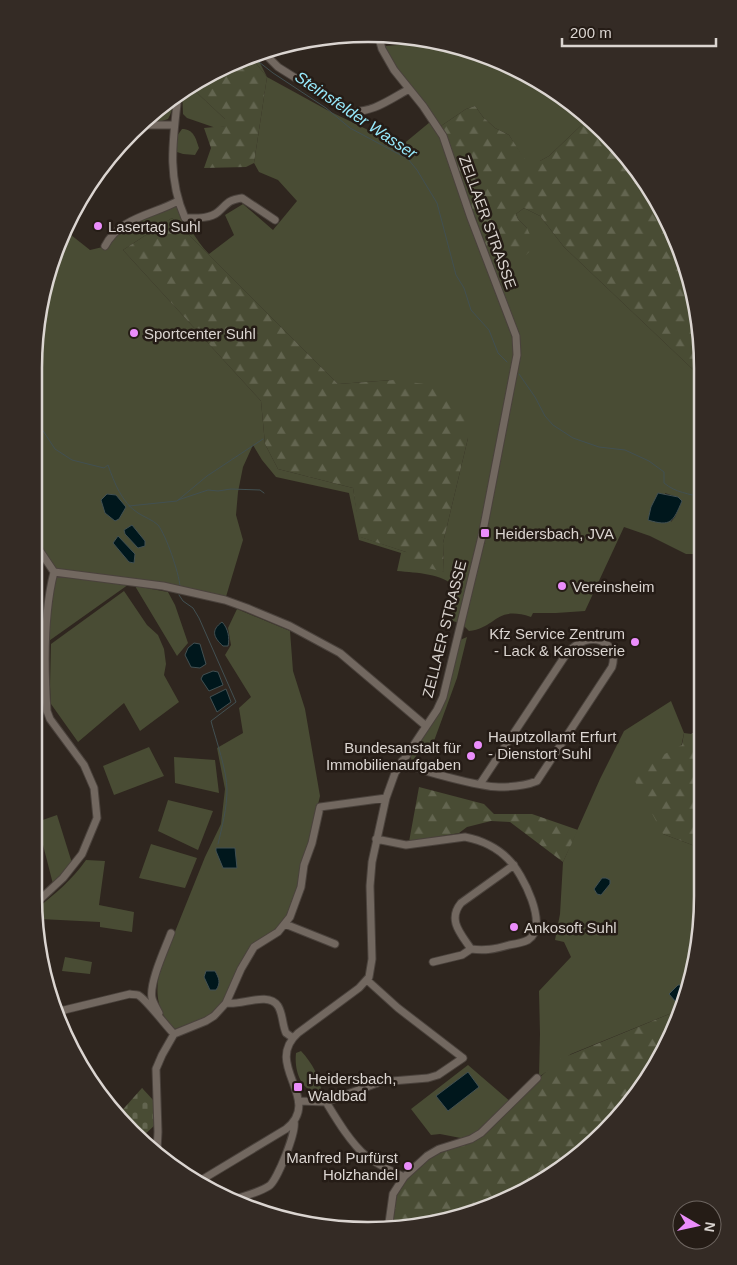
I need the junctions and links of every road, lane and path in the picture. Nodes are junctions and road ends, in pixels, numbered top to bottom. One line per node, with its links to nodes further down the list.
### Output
1 (380, 43): 3 (street, ZELLAER STRASSE)
2 (269, 58): 3 (street)
3 (409, 89): 12 (street, ZELLAER STRASSE)
4 (177, 105): 6 (street)
5 (152, 125): 6 (street)
6 (174, 125): 7 (street)
7 (178, 201): 8 (street); 9 (street)
8 (275, 220)
9 (105, 246)
10 (42, 554): 11 (street)
11 (54, 572): 12 (street); 18 (street)
12 (426, 726): 13 (street, ZELLAER STRASSE)
13 (402, 761): 14 (street); 15 (street, ZELLAER STRASSE)
14 (480, 784): 14 (street)
15 (386, 798): 16 (street, ZELLAER STRASSE); 19 (street)
16 (376, 839): 17 (street); 24 (street, ZELLAER STRASSE)
17 (514, 866): 22 (street); 22 (street)
18 (42, 897)
19 (285, 924): 21 (street); 25 (street)
20 (171, 933): 27 (street)
21 (335, 944)
22 (471, 949): 23 (street)
23 (433, 962)
24 (367, 980): 29 (street); 32 (street)
25 (226, 1003): 28 (street); 29 (street)
26 (63, 1010): 27 (street)
27 (164, 1024): 28 (street)
28 (174, 1034): 34 (street)
29 (293, 1038): 31 (street)
30 (537, 1078): 35 (street)
31 (299, 1101): 32 (street); 33 (street)
32 (326, 1102): 35 (street)
33 (294, 1122): 36 (street); 37 (street)
34 (157, 1145)
35 (404, 1177): 38 (street)
36 (204, 1178)
37 (242, 1197)
38 (389, 1222)

